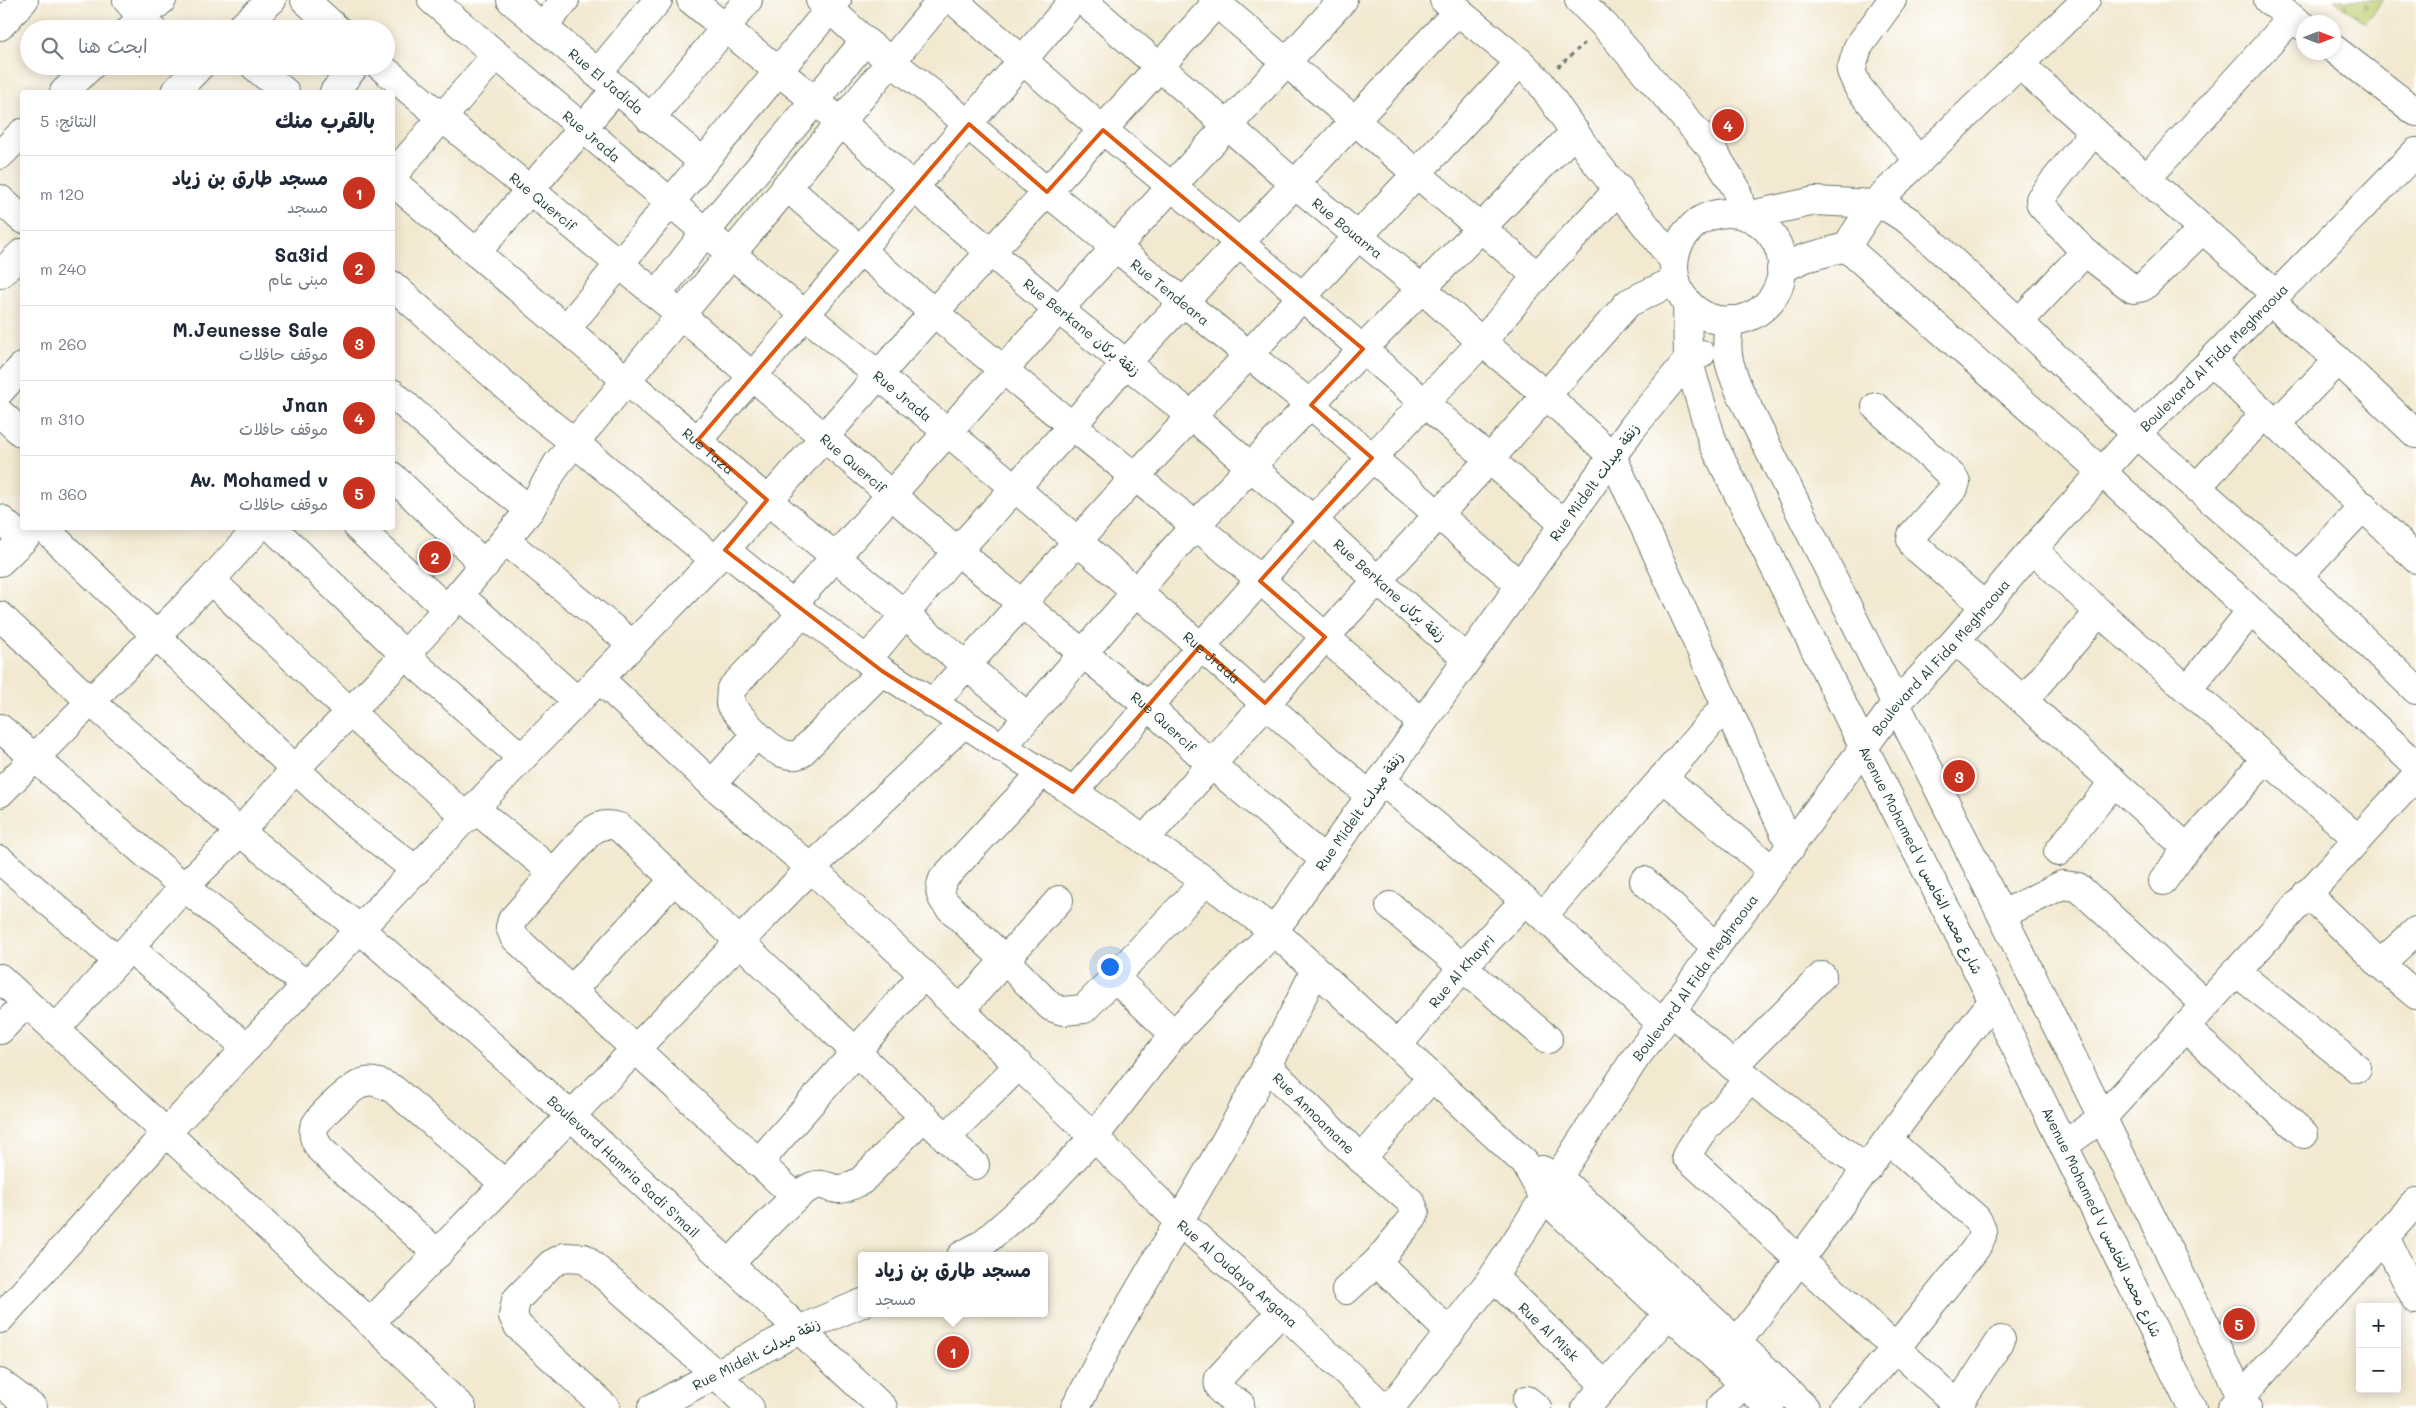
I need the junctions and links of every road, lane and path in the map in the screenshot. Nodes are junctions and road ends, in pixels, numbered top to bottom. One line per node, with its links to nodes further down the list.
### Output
1 (24, 0): 28 (street)
2 (162, 0): 23 (street)
3 (272, 0): 24 (street)
4 (305, 0): 25 (street)
5 (432, 0): 34 (street, Rue Jrada)
6 (511, 0): 30 (street, Rue El Jadida)
7 (565, 0): 30 (street)
8 (658, 0): 46 (street)
9 (692, 0): 31 (street, Rue Berkane زنقة بركان)
10 (748, 0): 31 (street)
11 (942, 0): 36 (street)
12 (953, 0): 35 (street)
13 (1074, 0): 35 (street)
14 (1082, 0): 40 (street, Rue Bouarra)
15 (1343, 0): 37 (street)
16 (1579, 0): 29 (street)
17 (1892, 0): 66 (street)
18 (2086, 0): 39 (street)
19 (2268, 0): 26 (street)
20 (1216, 1): 37 (street); 40 (street)
21 (829, 3): 32 (street, Rue Tendeara); 41 (street)
22 (1451, 5): 38 (street); 55 (street)
23 (138, 19)
24 (249, 20)
25 (327, 20)
26 (2296, 21)
27 (2296, 24): 70 (street)
28 (0, 26)
29 (1605, 26): 47 (path); 82 (street)
30 (543, 27): 46 (street, Rue El Jadida)
31 (725, 28): 41 (street, Rue Berkane زنقة بركان); 54 (street)
32 (865, 41): 36 (street, Rue Tendeara); 51 (street)
33 (2341, 54): 52 (street)
34 (496, 55): 53 (street); 59 (street, Rue Jrada)
35 (1023, 60): 57 (street); 60 (street)
36 (893, 62): 56 (street); 57 (street, Rue Tendeara)
37 (1286, 62): 55 (street); 58 (street)
38 (1520, 62): 47 (street); 69 (street)
39 (2019, 64): 61 (street); 66 (street)
40 (1160, 68): 58 (street, Rue Bouarra); 60 (street)
41 (779, 71): 51 (street, Rue Berkane زنقة بركان); 67 (street)
42 (82, 75): 48 (street)
43 (265, 75): 49 (street)
44 (348, 75): 50 (street)
45 (391, 75): 53 (street, Rue Quercif)
46 (606, 82): 54 (street, Rue El Jadida); 59 (street)
47 (1540, 82): 62 (street)
48 (66, 90)
49 (283, 90)
50 (336, 90)
51 (815, 100): 56 (street, Rue Berkane زنقة بركان); 86 (street)
52 (2416, 112)
53 (442, 118): 68 (street); 77 (street, Rue Quercif)
54 (650, 119): 67 (street, Rue El Jadida)
55 (1354, 120): 69 (street); 72 (street)
56 (841, 122): 74 (street); 75 (street, Rue Berkane زنقة بركان)
57 (969, 124): 75 (street); 78 (street, Rue Tendeara)
58 (1228, 125): 72 (street, Rue Bouarra); 73 (street)
59 (583, 128): 77 (street); 80 (street, Rue Jrada)
60 (1103, 130): 73 (street); 78 (street)
61 (2094, 131): 70 (street); 93 (street)
62 (1575, 132): 76 (street); 84 (street)
63 (20, 135): 65 (street)
64 (2416, 152): 106 (street, Boulevard Al Fida Meghraoua)
65 (0, 155)
66 (1919, 161): 81 (street)
67 (702, 162): 80 (street)
68 (395, 173)
69 (1416, 174): 84 (street); 87 (street)
70 (2148, 178): 85 (street)
71 (395, 184): 94 (street, Rue Taza)
72 (1295, 184): 87 (street, Rue Bouarra); 88 (street)
73 (1172, 185): 88 (street); 89 (street)
74 (786, 186): 92 (street); 95 (street)
75 (914, 188): 91 (street, Rue Berkane زنقة بركان); 92 (street)
76 (1618, 189): 100 (street); 101 (street)
77 (531, 191): 94 (street); 97 (street, Rue Quercif)
78 (1047, 192): 89 (street, Rue Tendeara); 91 (street)
79 (0, 199): 83 (street)
80 (671, 202): 86 (street, Rue Jrada); 97 (street)
81 (1874, 204): 82 (street); 90 (street); 112 (street)
82 (1744, 216): 98 (street); 101 (street)
83 (20, 217)
84 (1480, 229): 100 (street); 103 (street)
85 (2203, 229): 93 (street); 106 (street)
86 (706, 232): 95 (street, Rue Jrada); 104 (street)
87 (1357, 236): 103 (street, Rue Bouarra); 105 (street)
88 (1240, 242): 105 (street); 107 (street)
89 (1116, 246): 107 (street, Rue Tendeara); 108 (street)
90 (1846, 247): 98 (street); 148 (street)
91 (990, 251): 108 (street, Rue Berkane زنقة بركان); 109 (street)
92 (860, 252): 109 (street); 111 (street)
93 (2085, 252): 112 (street)
94 (476, 253): 113 (street, Rue Taza)
95 (730, 253): 110 (street); 111 (street, Rue Jrada)
96 (20, 255): 99 (street)
97 (619, 264): 104 (street, Rue Quercif); 113 (street)
98 (1781, 269): 114 (street)
99 (0, 274)
100 (1536, 276): 115 (street)
101 (1679, 281): 114 (street); 118 (street, Avenue Mohamed V شارع محمد الخامس); 128 (street)
102 (395, 288): 143 (street)
103 (1422, 289): 115 (street, Rue Bouarra); 116 (street)
104 (657, 295): 110 (street, Rue Quercif)
105 (1302, 296): 116 (street); 117 (street)
106 (2273, 298): 119 (street); 120 (street, Boulevard Al Fida Meghraoua)
107 (1184, 303): 117 (street, Rue Tendeara); 121 (street)
108 (1058, 309): 121 (street, Rue Berkane زنقة بركان); 123 (street)
109 (934, 312): 123 (street); 124 (street)
110 (681, 315): 125 (street, Rue Quercif); 126 (street)
111 (806, 315): 124 (street, Rue Jrada); 125 (street)
112 (2019, 322): 139 (street)
113 (566, 329): 126 (street, Rue Taza)
114 (1728, 332): 118 (street, Rue Midelt زنقة ميدلت); 208 (street)
115 (1482, 342): 128 (street, Rue Bouarra); 130 (street)
116 (1363, 349): 130 (street); 131 (street)
117 (1248, 353): 131 (street, Rue Tendeara); 134 (street)
118 (1688, 360): 144 (street, Rue Midelt زنقة ميدلت); 217 (street, Avenue Mohamed V شارع محمد الخامس)
119 (2338, 360): 135 (street); 140 (street)
120 (2211, 362): 135 (street); 139 (street, Boulevard Al Fida Meghraoua)
121 (1126, 363): 134 (street, Rue Berkane زنقة بركان); 136 (street)
122 (20, 369): 127 (street)
123 (1004, 369): 136 (street); 138 (street)
124 (878, 376): 138 (street, Rue Jrada); 141 (street)
125 (753, 377): 141 (street, Rue Quercif); 142 (street)
126 (627, 380): 142 (street, Rue Taza); 143 (street)
127 (0, 391)
128 (1546, 395): 144 (street, Rue Bouarra); 146 (street)
129 (395, 396): 156 (street)
130 (1425, 402): 145 (street); 146 (street)
131 (1311, 405): 145 (street, Rue Tendeara); 147 (street)
132 (1876, 407): 184 (street)
133 (0, 413): 137 (street)
134 (1193, 416): 147 (street, Rue Berkane زنقة بركان); 149 (street)
135 (2270, 420): 152 (street); 155 (street)
136 (1073, 425): 149 (street); 151 (street)
137 (20, 431)
138 (946, 432): 151 (street, Rue Jrada); 153 (street)
139 (2136, 434): 148 (street, Boulevard Al Fida Meghraoua); 152 (street)
140 (2416, 434)
141 (823, 437): 153 (street, Rue Quercif); 154 (street)
142 (698, 440): 154 (street, Rue Taza)
143 (575, 443): 156 (street); 171 (street)
144 (1612, 456): 160 (street, Rue Midelt زنقة ميدلت); 209 (street)
145 (1372, 458): 157 (street, Rue Tendeara); 159 (street)
146 (1488, 460): 157 (street); 160 (street)
147 (1250, 468): 159 (street, Rue Berkane زنقة بركان); 162 (street)
148 (2101, 471): 169 (street, Boulevard Al Fida Meghraoua); 186 (street)
149 (1134, 478): 162 (street); 168 (street)
150 (395, 479): 175 (street)
151 (1014, 487): 168 (street, Rue Jrada); 170 (street)
152 (2196, 488): 176 (street)
153 (890, 495): 170 (street, Rue Quercif); 172 (street)
154 (767, 500): 171 (street); 172 (street, Rue Taza)
155 (2364, 506): 173 (street); 176 (street)
156 (530, 510): 167 (street)
157 (1438, 515): 179 (street); 180 (street, Rue Tendeara)
158 (0, 519): 161 (street)
159 (1314, 520): 178 (street); 179 (street, Rue Berkane زنقة بركان)
160 (1564, 524): 180 (street, Rue Midelt زنقة ميدلت)
161 (20, 526)
162 (1196, 526): 178 (street); 181 (street)
163 (256, 530): 177 (street)
164 (275, 530): 196 (street)
165 (361, 530): 182 (street)
166 (34, 531): 174 (street); 190 (street)
167 (506, 541): 175 (street); 193 (street)
168 (1076, 542): 181 (street, Rue Jrada); 183 (street)
169 (2033, 549): 184 (street, Boulevard Al Fida Meghraoua); 187 (street)
170 (957, 551): 183 (street, Rue Quercif); 188 (street)
171 (720, 555): 185 (street); 193 (street)
172 (837, 557): 185 (street); 188 (street, Rue Taza)
173 (2416, 558)
174 (0, 562)
175 (485, 565): 182 (street)
176 (2298, 576): 202 (street)
177 (210, 580): 190 (street); 211 (street)
178 (1260, 581): 191 (street); 194 (street)
179 (1378, 581): 191 (street); 197 (street, Rue Berkane زنقة بركان)
180 (1520, 585): 197 (street, Rue Midelt زنقة ميدلت)
181 (1136, 593): 194 (street, Rue Jrada); 195 (street)
182 (453, 602): 196 (street); 204 (street)
183 (1021, 603): 195 (street, Rue Quercif); 198 (street)
184 (1985, 606): 192 (street, Boulevard Al Fida Meghraoua)
185 (798, 609): 199 (street); 216 (street)
186 (2251, 611): 201 (street); 223 (street)
187 (2100, 612): 201 (street); 205 (street)
188 (904, 614): 198 (street, Rue Taza); 199 (street)
189 (0, 616): 203 (street, Boulevard Hamria Sadi S'mail)
190 (156, 634): 203 (street); 224 (street)
191 (1324, 637): 206 (street); 213 (street)
192 (1956, 640): 205 (street); 208 (street, Boulevard Al Fida Meghraoua)
193 (632, 644): 200 (street)
194 (1200, 646): 206 (street, Rue Jrada); 210 (street)
195 (1082, 652): 210 (street, Rue Quercif); 212 (street)
196 (405, 655): 211 (street); 220 (street)
197 (1468, 659): 213 (street, Rue Midelt زنقة ميدلت)
198 (966, 665): 207 (street); 212 (street, Rue Taza)
199 (874, 666): 207 (street); 216 (street)
200 (600, 679): 204 (street); 229 (street, Rue Al Oudaya Argana)
201 (2188, 689): 221 (street)
202 (2416, 690)
203 (90, 700): 219 (street); 234 (street, Boulevard Hamria Sadi S'mail)
204 (577, 700): 220 (street)
205 (2024, 700): 228 (street)
206 (1265, 703): 222 (street); 230 (street, Rue Jrada)
207 (932, 704): 214 (street)
208 (1895, 704): 217 (street, Boulevard Al Fida Meghraoua); 255 (street)
209 (1726, 705): 227 (street, Rue Al Khayri); 237 (street)
210 (1148, 706): 222 (street, Rue Quercif); 231 (street)
211 (350, 712): 224 (street); 233 (street)
212 (1028, 717): 218 (street)
213 (1422, 723): 230 (street, Rue Midelt زنقة ميدلت)
214 (963, 724): 218 (street); 242 (street)
215 (0, 728): 219 (street)
216 (756, 735): 229 (street)
217 (1863, 746): 237 (street, Boulevard Al Fida Meghraoua); 274 (street, Avenue Mohamed V شارع محمد الخامس)
218 (1001, 748): 225 (street)
219 (33, 758): 232 (street); 250 (street)
220 (522, 758): 233 (street)
221 (2267, 758): 235 (street); 238 (street)
222 (1212, 765): 236 (street); 241 (street, Rue Quercif)
223 (2416, 766)
224 (295, 769): 234 (street); 243 (street)
225 (1042, 773): 231 (street); 262 (street)
226 (2416, 776): 235 (street)
227 (1663, 777): 244 (street); 254 (street, Rue Al Khayri)
228 (2114, 782): 238 (street); 239 (street)
229 (712, 784): 242 (street, Rue Al Oudaya Argana)
230 (1376, 788): 241 (street, Rue Midelt زنقة ميدلت); 254 (street, Rue Jrada)
231 (1073, 792): 236 (street)
232 (0, 793)
233 (471, 813): 243 (street); 245 (street)
234 (240, 832): 250 (street); 256 (street, Boulevard Hamria Sadi S'mail)
235 (2358, 838): 251 (street)
236 (1144, 840): 247 (street)
237 (1791, 846): 244 (street, Boulevard Al Fida Meghraoua)
238 (2187, 848): 249 (street)
239 (2058, 852)
240 (0, 860): 261 (street)
241 (1324, 860): 257 (street, Rue Midelt زنقة ميدلت)
242 (811, 868): 259 (street); 267 (street, Rue Al Oudaya Argana)
243 (417, 871): 256 (street)
244 (1773, 871): 260 (street, Boulevard Al Fida Meghraoua)
245 (553, 872): 246 (street); 272 (street)
246 (674, 880): 259 (street); 272 (street)
247 (1206, 881): 257 (street); 269 (street)
248 (1644, 881): 260 (street)
249 (2163, 881)
250 (184, 887): 261 (street); 271 (street)
251 (2307, 893): 263 (street); 266 (street)
252 (1059, 900): 262 (street)
253 (1390, 906): 264 (street)
254 (1534, 908): 264 (street, Rue Al Khayri); 278 (street, Rue Jrada)
255 (2003, 914): 276 (street); 295 (street)
256 (361, 930): 271 (street); 293 (street, Boulevard Hamria Sadi S'mail)
257 (1274, 931): 265 (street); 282 (street, Rue Midelt زنقة ميدلت)
258 (2416, 931): 263 (street)
259 (740, 941): 286 (street); 287 (street)
260 (1716, 947): 278 (street, Boulevard Al Fida Meghraoua)
261 (124, 955): 281 (street); 285 (street)
262 (1005, 960): 269 (street); 277 (street)
263 (2380, 964): 273 (street)
264 (1462, 968): 283 (street); 284 (street, Rue Al Khayri)
265 (1314, 970): 284 (street); 289 (street)
266 (2235, 971): 276 (street); 290 (street)
267 (924, 974): 277 (street, Rue Al Oudaya Argana); 287 (street)
268 (1822, 976): 291 (street)
269 (1114, 977): 282 (street)
270 (1, 980): 275 (street)
271 (306, 985): 285 (street)
272 (572, 990): 286 (street)
273 (2416, 995)
274 (1993, 1001): 300 (street); 301 (street, Avenue Mohamed V شارع محمد الخامس)
275 (26, 1003): 280 (street); 281 (street)
276 (2205, 1004): 279 (street)
277 (960, 1010): 288 (street, Rue Al Oudaya Argana)
278 (1666, 1017): 291 (street, Rue Jrada); 307 (street, Boulevard Al Fida Meghraoua)
279 (2184, 1027): 295 (street); 297 (street)
280 (0, 1030)
281 (55, 1030): 296 (street)
282 (1174, 1034): 298 (street, Rue Midelt زنقة ميدلت)
283 (1548, 1039)
284 (1399, 1044): 292 (street)
285 (247, 1048): 296 (street)
286 (636, 1049): 293 (street); 303 (street)
287 (856, 1051): 294 (street); 303 (street)
288 (1020, 1065): 298 (street, Rue Al Oudaya Argana); 299 (street)
289 (1266, 1065): 302 (street, Rue Annoamane); 310 (street)
290 (2357, 1068)
291 (1742, 1072): 305 (street, Rue Jrada); 314 (street)
292 (1431, 1078): 302 (street, Rue Annoamane); 307 (street)
293 (571, 1116): 306 (street); 316 (street, Boulevard Hamria Sadi S'mail)
294 (924, 1116): 299 (street); 308 (street)
295 (2102, 1118): 301 (street); 334 (street)
296 (165, 1134): 323 (street); 324 (street)
297 (2304, 1134)
298 (1094, 1137): 310 (street, Rue Al Oudaya Argana); 312 (street, Rue Midelt زنقة ميدلت)
299 (946, 1138): 304 (street)
300 (1888, 1140): 305 (street); 329 (street)
301 (2064, 1145): 351 (street, Avenue Mohamed V شارع محمد الخامس)
302 (1362, 1159): 315 (street, Rue Annoamane)
303 (758, 1162): 308 (street)
304 (976, 1165)
305 (1867, 1170): 314 (street)
306 (505, 1184): 313 (street); 313 (street)
307 (1551, 1188): 317 (street, Boulevard Al Fida Meghraoua); 322 (street); 328 (street)
308 (796, 1197): 316 (street)
309 (2416, 1202): 311 (street)
310 (1180, 1222): 321 (street, Rue Al Oudaya Argana); 342 (street)
311 (2385, 1237): 319 (street); 334 (street)
312 (968, 1252)
313 (438, 1254): 324 (street)
314 (1801, 1260): 328 (street); 329 (street)
315 (1377, 1262): 318 (street); 326 (street)
316 (729, 1264): 325 (street, Boulevard Hamria Sadi S'mail)
317 (1493, 1276): 326 (street, Boulevard Al Fida Meghraoua); 333 (street, Rue Al Misk)
318 (1346, 1290)
319 (2416, 1300)
320 (858, 1305): 325 (street, Rue Midelt زنقة ميدلت)
321 (1282, 1311): 343 (street); 344 (street, Rue Al Oudaya Argana)
322 (1669, 1313): 331 (street); 333 (street)
323 (0, 1319)
324 (370, 1323): 337 (street)
325 (801, 1329): 330 (street, Rue Midelt زنقة ميدلت); 341 (street, Boulevard Hamria Sadi S'mail)
326 (1450, 1333): 345 (street, Boulevard Al Fida Meghraoua)
327 (2001, 1340): 335 (street)
328 (1737, 1342): 331 (street)
329 (1895, 1349): 335 (street); 350 (street)
330 (716, 1374): 338 (street); 339 (street, Rue Midelt زنقة ميدلت); 340 (street)
331 (1752, 1375): 347 (street); 348 (street); 349 (street)
332 (0, 1383): 336 (street)
333 (1605, 1385): 346 (street)
334 (2240, 1405)
335 (1959, 1406)
336 (33, 1408)
337 (462, 1408)
338 (606, 1408)
339 (652, 1408)
340 (750, 1408)
341 (883, 1408)
342 (1075, 1408)
343 (1240, 1408)
344 (1384, 1408)
345 (1390, 1408)
346 (1586, 1408)
347 (1720, 1408)
348 (1770, 1408)
349 (1805, 1408)
350 (1843, 1408)
351 (2192, 1408)

